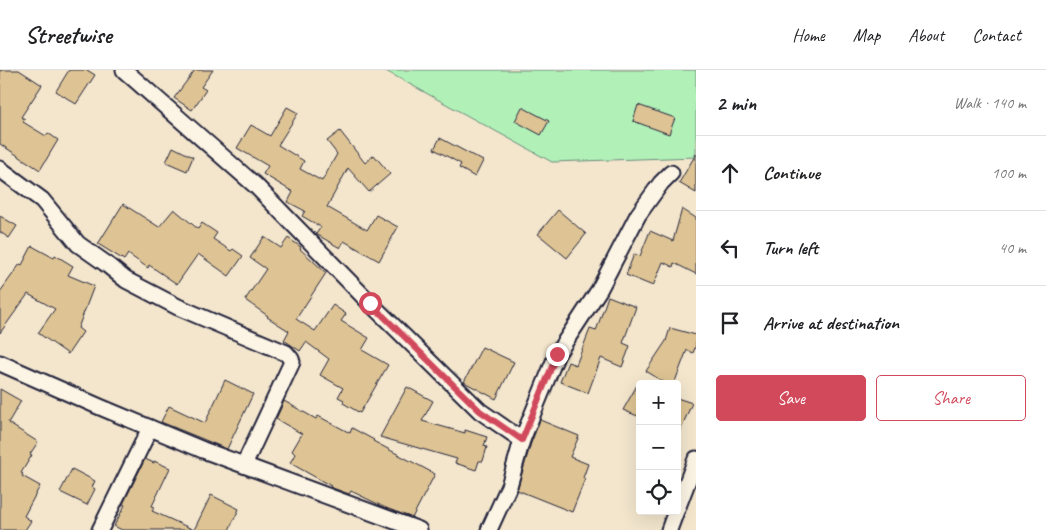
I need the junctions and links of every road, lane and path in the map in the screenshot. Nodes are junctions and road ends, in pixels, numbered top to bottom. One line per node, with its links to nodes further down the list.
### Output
1 (124, 70): 6 (street)
2 (0, 169): 8 (street)
3 (671, 173): 6 (street)
4 (0, 363): 5 (street)
5 (150, 428): 8 (street); 11 (street)
6 (522, 440): 13 (street)
7 (696, 459): 9 (street)
8 (244, 465): 12 (street)
9 (681, 499)
10 (675, 515): 14 (street)
11 (100, 530)
12 (419, 530)
13 (489, 530)
14 (669, 530)

